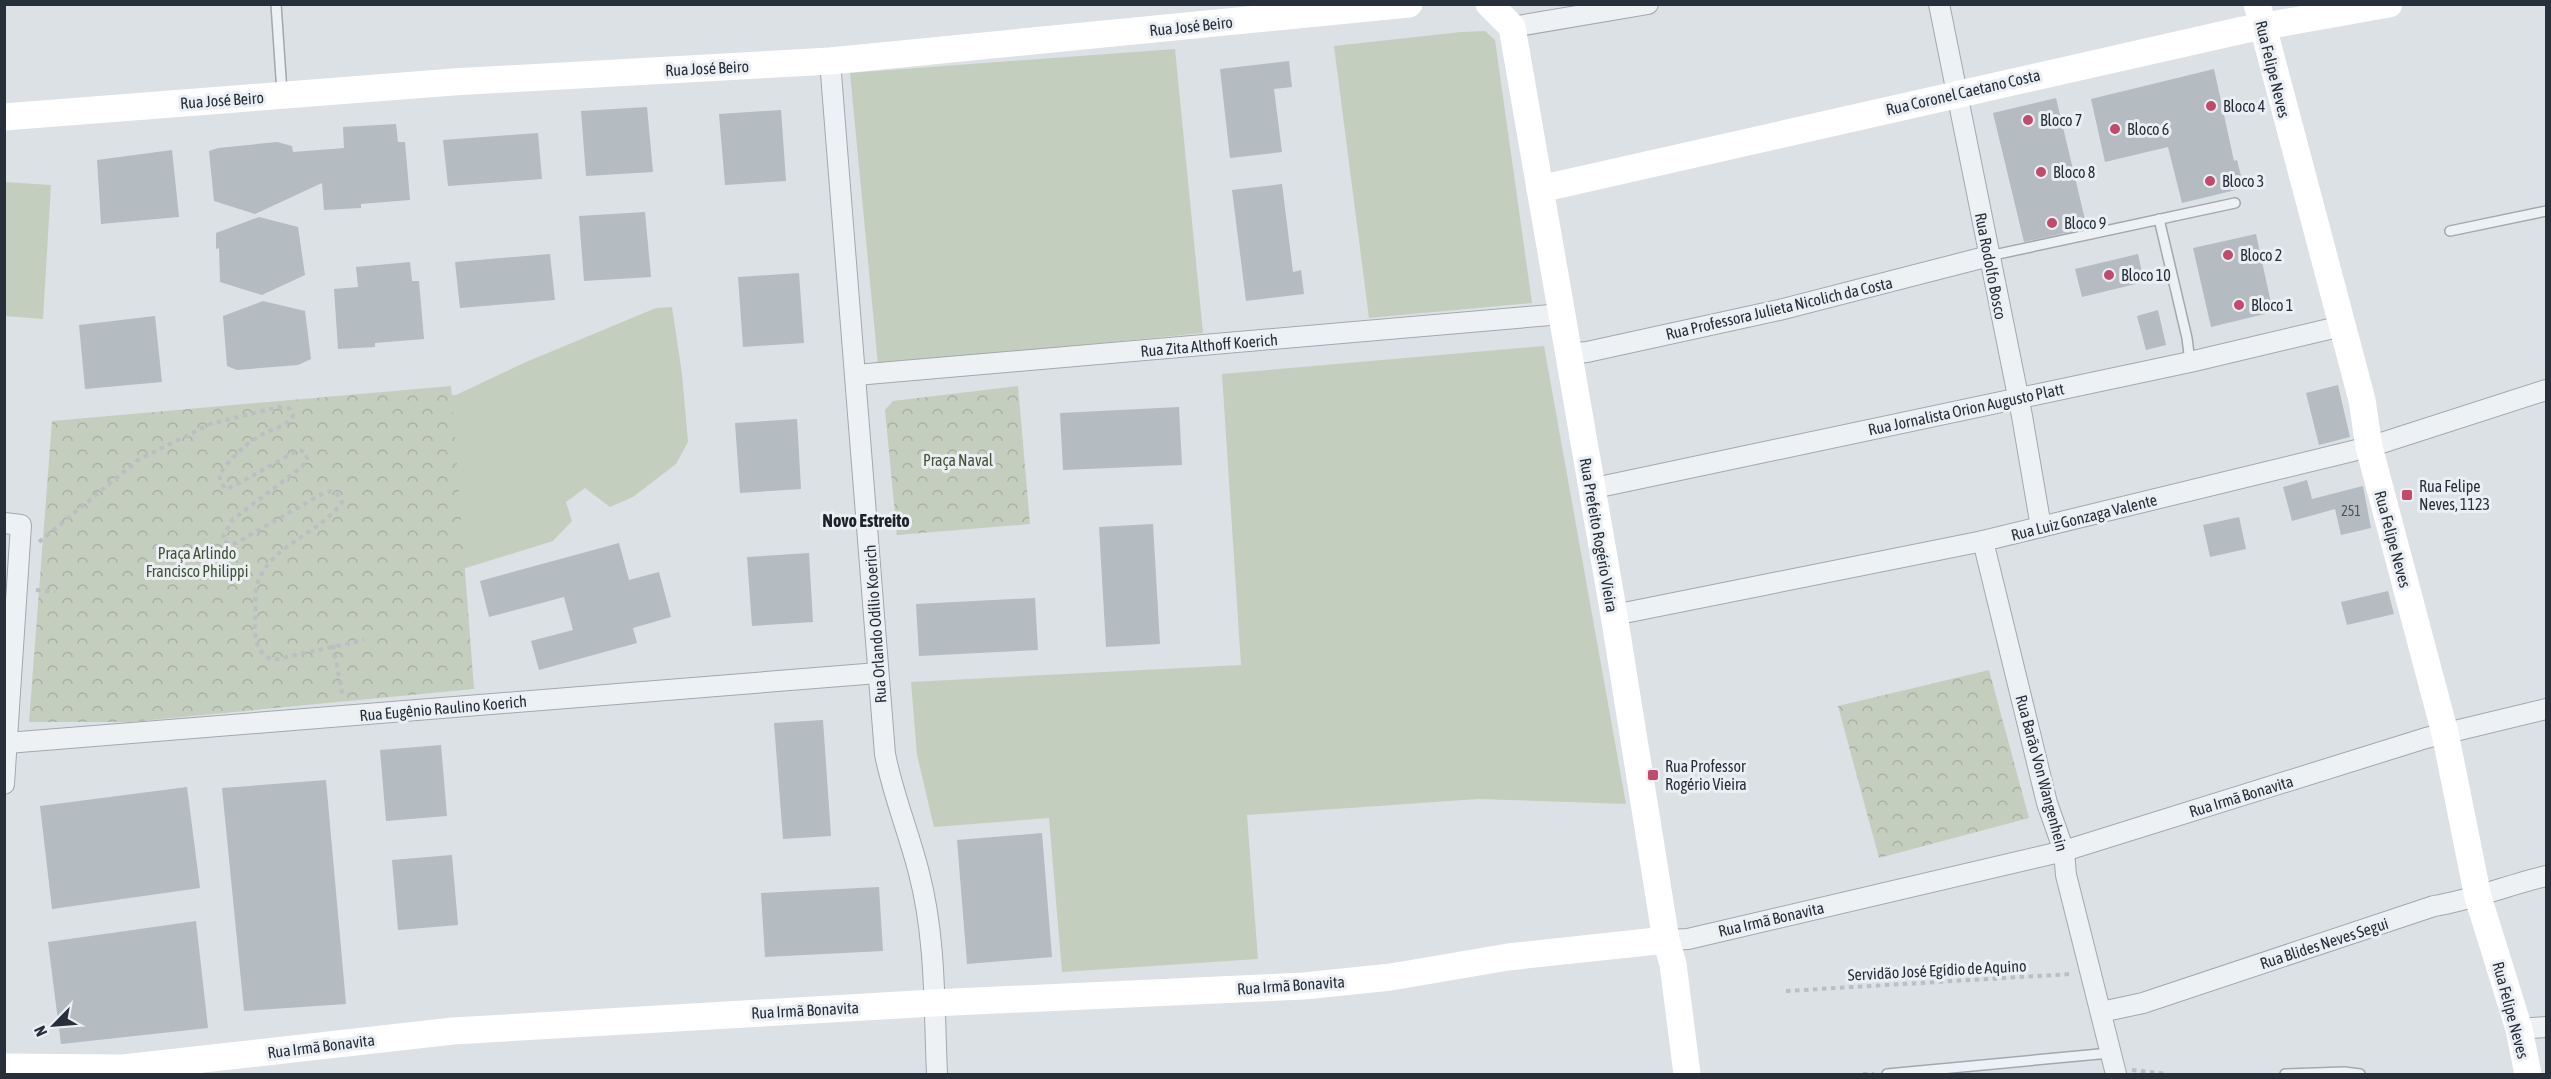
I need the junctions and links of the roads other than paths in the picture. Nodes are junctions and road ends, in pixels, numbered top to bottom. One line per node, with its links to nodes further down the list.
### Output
1 (276, 4): 11 (lane)
2 (1409, 4): 9 (street, Rua José Beiro)
3 (1489, 4): 8 (street)
4 (1648, 4): 8 (street)
5 (1939, 4): 10 (street, Rua Rodolfo Bosco)
6 (2389, 4): 7 (street, Rua Coronel Caetano Costa)
7 (2260, 15): 10 (street, Rua Coronel Caetano Costa); 20 (street, Rua Felipe Neves)
8 (1512, 27): 13 (street, Rua Prefeito Rogério Vieira)
9 (830, 60): 11 (street, Rua José Beiro); 23 (street, Rua Orlando Odílio Koerich)
10 (1957, 93): 13 (street, Rua Coronel Caetano Costa); 18 (street, Rua Rodolfo Bosco)
11 (282, 96): 12 (street, Rua José Beiro)
12 (4, 117)
13 (1540, 189): 19 (street, Rua Prefeito Rogério Vieira)
14 (2235, 203): 16 (lane)
15 (2547, 211): 17 (lane)
16 (2159, 219): 18 (lane); 22 (lane)
17 (2450, 231)
18 (1989, 256): 21 (street, Rua Professora Julieta Nicolich da Costa); 25 (street, Rua Rodolfo Bosco)
19 (1562, 314): 21 (street, Rua Prefeito Rogério Vieira); 23 (street, Rua Zita Althoff Koerich)
20 (2342, 326): 22 (street, Rua Jornalista Orion Augusto Platt); 26 (street, Rua Felipe Neves)
21 (1567, 354): 27 (street, Rua Prefeito Rogério Vieira)
22 (2190, 362): 25 (street, Rua Jornalista Orion Augusto Platt)
23 (856, 375): 33 (street, Rua Orlando Odílio Koerich)
24 (2547, 390): 26 (street, Rua Luiz Gonzaga Valente)
25 (2018, 397): 27 (street, Rua Jornalista Orion Augusto Platt); 29 (street, Rua Rodolfo Bosco)
26 (2369, 447): 29 (street, Rua Luiz Gonzaga Valente); 35 (street, Rua Felipe Neves)
27 (1590, 489): 31 (street, Rua Prefeito Rogério Vieira)
28 (13, 524): 32 (street)
29 (2041, 527): 30 (street, Rua Luiz Gonzaga Valente)
30 (1983, 541): 31 (street, Rua Luiz Gonzaga Valente); 38 (street, Rua Barão Von Wangenhein)
31 (1614, 615): 41 (street, Rua Prefeito Rogério Vieira)
32 (8, 671): 36 (street)
33 (878, 673): 36 (street, Rua Eugênio Raulino Koerich); 42 (street, Rua Orlando Odílio Koerich)
34 (2547, 709): 35 (street, Rua Irmã Bonavita)
35 (2445, 733): 38 (street, Rua Irmã Bonavita); 40 (street, Rua Felipe Neves)
36 (7, 743): 37 (street)
37 (4, 784)
38 (2064, 851): 41 (street, Rua Irmã Bonavita); 43 (street, Rua Barão Von Wangenhein)
39 (2547, 876): 40 (street, Rua Blides Neves Segui)
40 (2478, 897): 43 (street, Rua Blides Neves Segui); 45 (street, Rua Felipe Neves)
41 (1666, 940): 42 (street, Rua Irmã Bonavita); 49 (street, Rua Prefeito Rogério Vieira)
42 (933, 1003): 47 (street, Rua Irmã Bonavita); 48 (street, Rua Orlando Odílio Koerich)
43 (2101, 1012): 46 (street, Rua Barão Von Wangenhein)
44 (2547, 1027): 45 (street)
45 (2519, 1029): 53 (street, Rua Felipe Neves)
46 (2113, 1065): 50 (lane)
47 (4, 1067)
48 (937, 1074)
49 (1687, 1074)
50 (1887, 1074)
51 (2285, 1074): 52 (lane)
52 (2360, 1074)
53 (2528, 1074)

